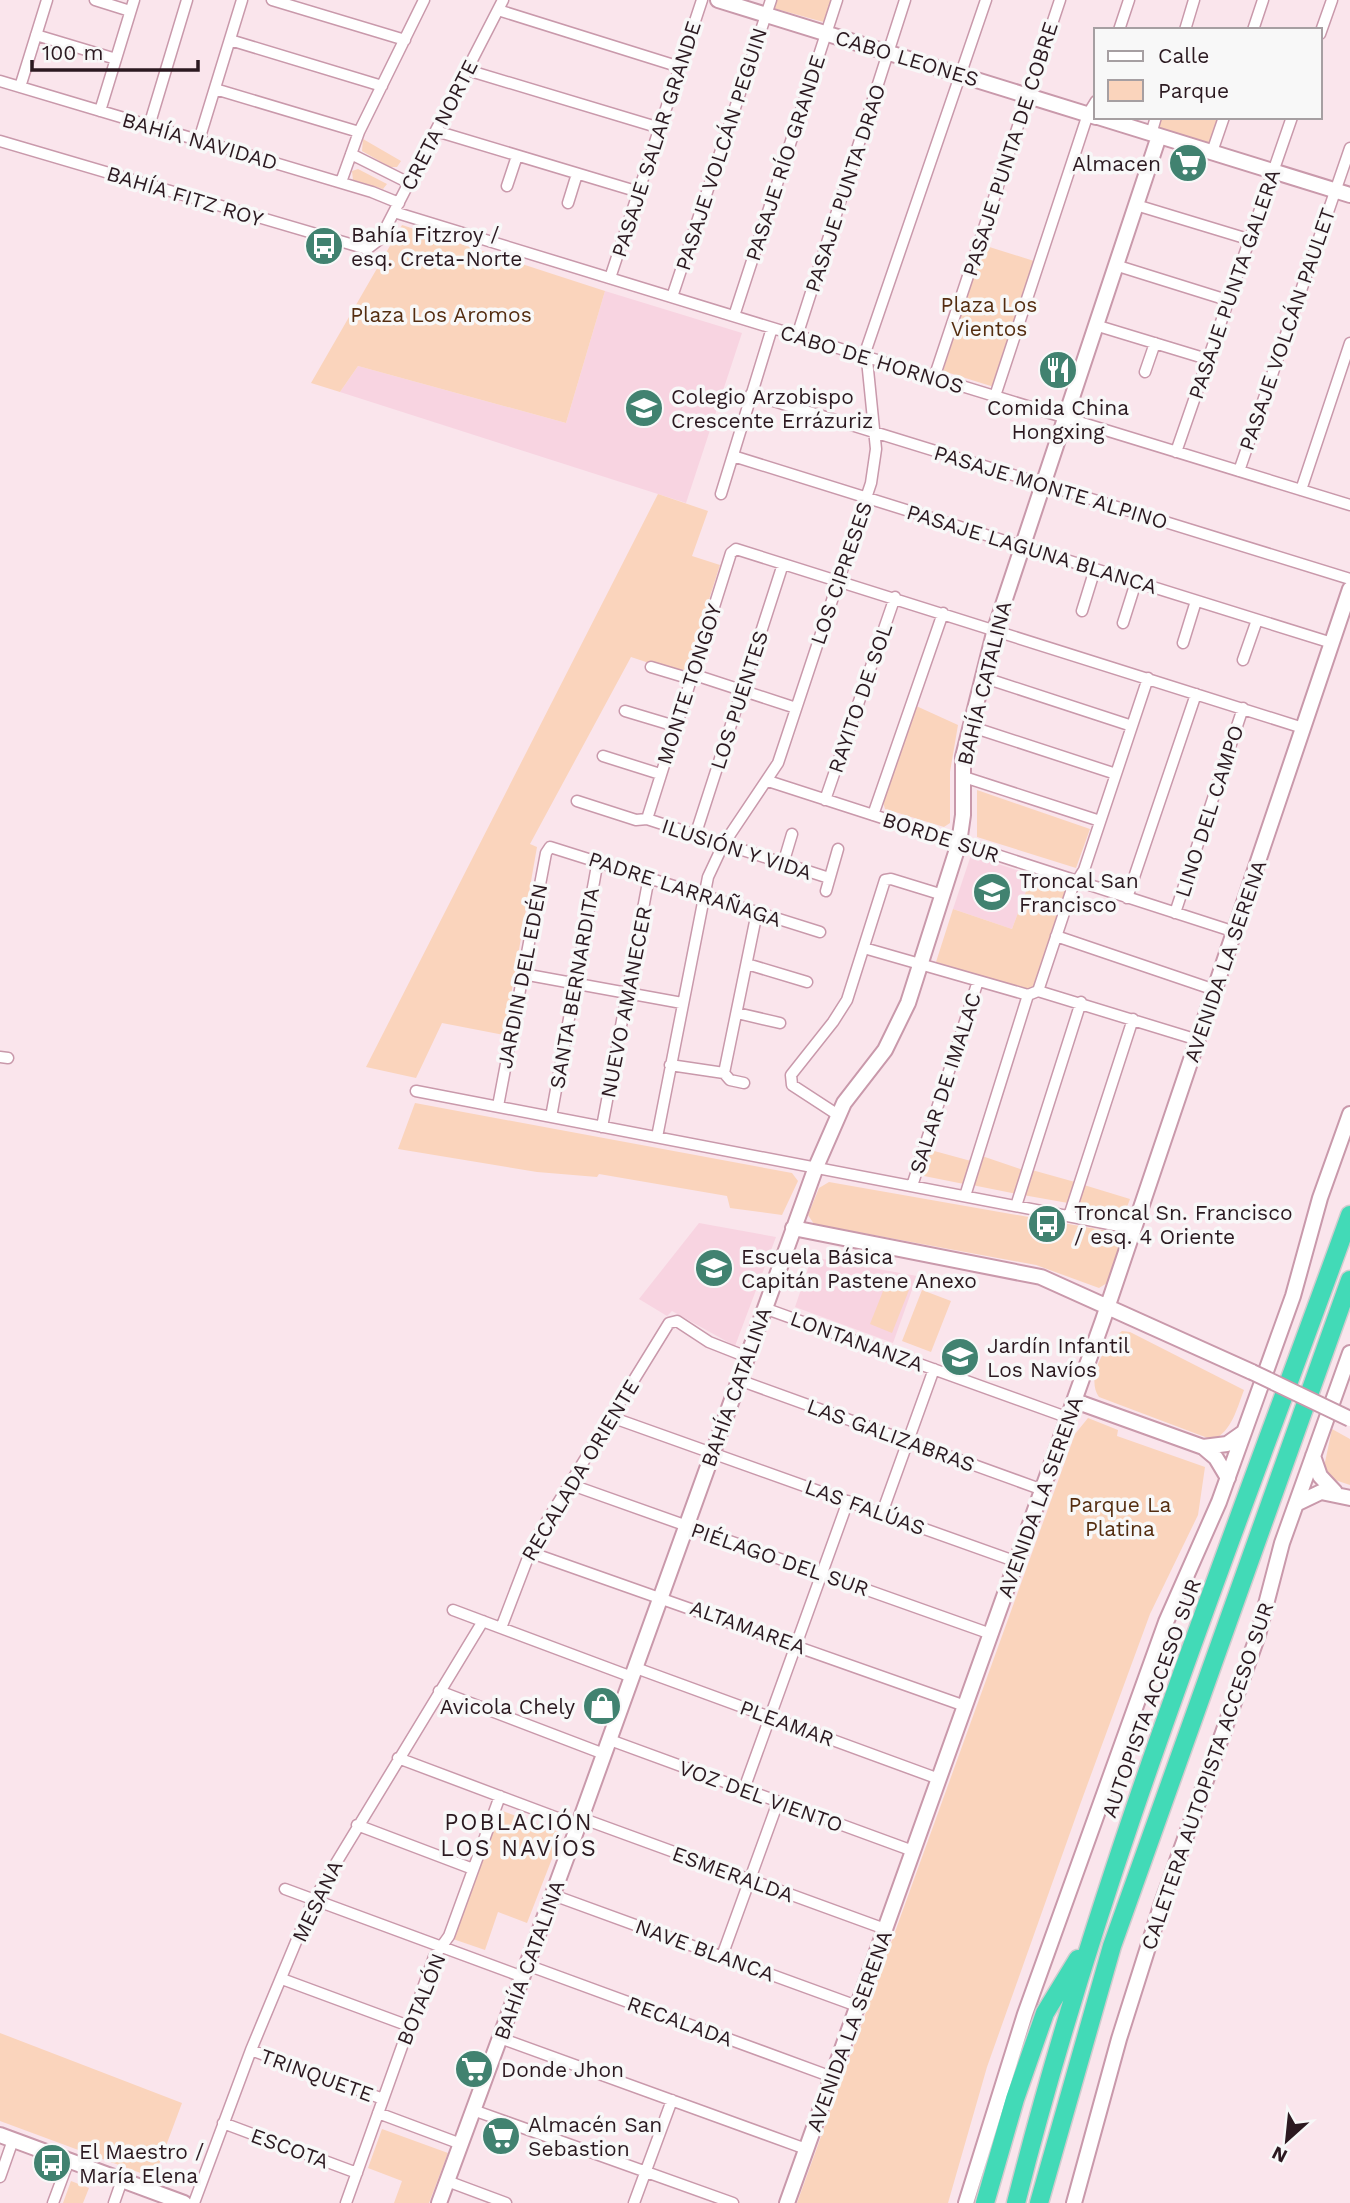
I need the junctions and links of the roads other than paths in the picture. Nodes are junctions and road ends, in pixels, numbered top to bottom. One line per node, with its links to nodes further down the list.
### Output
1 (47, 0): 28 (street)
2 (95, 0): 21 (street)
3 (134, 0): 21 (street)
4 (187, 0): 47 (street)
5 (242, 0): 29 (street)
6 (272, 0): 30 (street)
7 (424, 0): 30 (street)
8 (503, 0): 20 (street, CRETA NORTE)
9 (702, 0): 33 (street, PASAJE SALAR GRANDE)
10 (718, 0): 22 (street, CABO LEONES)
11 (771, 0): 22 (street, PASAJE VOLCÁN PEGUIN)
12 (836, 0): 27 (street, PASAJE RÍO GRANDE)
13 (905, 0): 31 (street, PASAJE PUNTA DRAO)
14 (986, 0): 35 (street, LOS CIPRESES)
15 (1060, 0): 40 (street, PASAJE PUNTA DE COBRE)
16 (1129, 0): 23 (street)
17 (1194, 0): 24 (street)
18 (1263, 0): 25 (street)
19 (1332, 0): 26 (street)
20 (498, 10): 33 (street); 34 (street, CRETA NORTE)
21 (130, 11): 32 (street)
22 (766, 15): 27 (street, CABO LEONES); 73 (street, PASAJE VOLCÁN PEGUIN)
23 (1120, 28)
24 (1186, 28)
25 (1254, 28)
26 (1322, 28)
27 (826, 33): 31 (street, CABO LEONES); 75 (street, PASAJE RÍO GRANDE)
28 (36, 35): 32 (street); 38 (street)
29 (230, 40): 37 (street); 39 (street)
30 (405, 40): 37 (street)
31 (890, 53): 35 (street, CABO LEONES); 78 (street, PASAJE PUNTA DRAO)
32 (116, 60): 41 (street)
33 (680, 67): 48 (street, PASAJE SALAR GRANDE)
34 (467, 70): 48 (street); 49 (street, CRETA NORTE)
35 (962, 75): 40 (street, CABO LEONES); 81 (street, LOS CIPRESES)
36 (0, 82): 38 (street, BAHÍA NAVIDAD)
37 (382, 86): 50 (street)
38 (20, 87): 41 (street, BAHÍA NAVIDAD)
39 (215, 89): 50 (street); 53 (street)
40 (1027, 95): 42 (street, CABO LEONES); 84 (street, PASAJE PUNTA DE COBRE)
41 (100, 111): 47 (street, BAHÍA NAVIDAD)
42 (1094, 116): 86 (street)
43 (1104, 119): 51 (street, CABO LEONES)
44 (1156, 119): 51 (street, BAHÍA CATALINA)
45 (1223, 119): 55 (street)
46 (1291, 119): 58 (street, PASAJE PUNTA GALERA)
47 (149, 126): 53 (street, BAHÍA NAVIDAD)
48 (660, 128): 64 (street, PASAJE SALAR GRANDE)
49 (436, 131): 57 (street); 61 (street, CRETA NORTE)
50 (359, 132): 56 (street)
51 (1155, 135): 55 (street, CABO LEONES); 67 (street, BAHÍA CATALINA)
52 (0, 141): 70 (street, BAHÍA FITZ ROY)
53 (199, 141): 60 (street, BAHÍA NAVIDAD)
54 (1350, 149): 63 (street, PASAJE VOLCÁN PAULET)
55 (1212, 152): 58 (street, CABO LEONES)
56 (351, 154): 60 (street); 61 (street)
57 (517, 156): 59 (street); 62 (street)
58 (1272, 171): 63 (street, CABO LEONES); 69 (street, PASAJE PUNTA GALERA)
59 (578, 174): 64 (street); 66 (street)
60 (341, 182): 68 (street, BAHÍA NAVIDAD)
61 (409, 183): 68 (street, CRETA NORTE)
62 (507, 186)
63 (1335, 190): 65 (street, CABO LEONES); 91 (street, PASAJE VOLCÁN PAULET)
64 (639, 192): 72 (street, PASAJE SALAR GRANDE)
65 (1350, 195)
66 (568, 204)
67 (1136, 205): 69 (street); 71 (street, BAHÍA CATALINA)
68 (396, 208): 70 (street, CRETA NORTE); 72 (street, CABO DE HORNOS)
69 (1248, 239): 74 (street, PASAJE PUNTA GALERA)
70 (371, 247)
71 (1115, 265): 74 (street); 76 (street, BAHÍA CATALINA)
72 (610, 278): 73 (street, CABO DE HORNOS)
73 (672, 297): 75 (street, CABO DE HORNOS)
74 (1227, 300): 82 (street, PASAJE PUNTA GALERA)
75 (733, 316): 77 (street, CABO DE HORNOS)
76 (1095, 325): 79 (street); 87 (street, BAHÍA CATALINA)
77 (772, 328): 78 (street, CABO DE HORNOS); 85 (street)
78 (797, 336): 81 (street, CABO DE HORNOS)
79 (1155, 343): 82 (street); 83 (street)
80 (1350, 343): 93 (street)
81 (865, 356): 84 (street, CABO DE HORNOS); 88 (street, LOS CIPRESES)
82 (1207, 359): 89 (street, PASAJE PUNTA GALERA)
83 (1145, 372)
84 (934, 378): 86 (street, CABO DE HORNOS)
85 (751, 394): 88 (street, PASAJE MONTE ALPINO); 90 (street)
86 (995, 396): 87 (street, CABO DE HORNOS)
87 (1064, 417): 89 (street, CABO DE HORNOS); 92 (street, BAHÍA CATALINA)
88 (873, 432): 92 (street, PASAJE MONTE ALPINO); 95 (street, LOS CIPRESES)
89 (1176, 452): 91 (street, CABO DE HORNOS)
90 (733, 456): 94 (street); 95 (street, PASAJE LAGUNA BLANCA)
91 (1239, 471): 93 (street, CABO DE HORNOS)
92 (1042, 484): 97 (street, BAHÍA CATALINA); 100 (street, PASAJE MONTE ALPINO)
93 (1301, 490): 96 (street, CABO DE HORNOS)
94 (721, 494)
95 (866, 497): 97 (street, PASAJE LAGUNA BLANCA); 101 (street, LOS CIPRESES)
96 (1350, 505)
97 (1021, 546): 99 (street, PASAJE LAGUNA BLANCA); 110 (street, BAHÍA CATALINA)
98 (783, 564): 101 (street); 115 (street, MONTE TONGOY); 118 (street, LOS PUENTES)
99 (1096, 569): 102 (street, PASAJE LAGUNA BLANCA); 106 (street)
100 (1350, 579)
101 (837, 580): 104 (street); 120 (street, LOS CIPRESES)
102 (1136, 582): 105 (street, PASAJE LAGUNA BLANCA); 109 (street)
103 (1350, 589): 112 (street, AVENIDA LA SERENA)
104 (895, 597): 107 (street); 132 (street, RAYITO DE SOL)
105 (1196, 601): 108 (street, PASAJE LAGUNA BLANCA); 111 (street)
106 (1082, 611)
107 (943, 613): 110 (street); 134 (street)
108 (1257, 620): 112 (street, PASAJE LAGUNA BLANCA); 113 (street)
109 (1123, 623)
110 (995, 629): 116 (street, BAHÍA CATALINA); 117 (street)
111 (1183, 643)
112 (1332, 643): 126 (street, AVENIDA LA SERENA)
113 (1244, 660)
114 (651, 667): 115 (street)
115 (691, 677): 118 (street); 123 (street, MONTE TONGOY)
116 (982, 677): 124 (street, BAHÍA CATALINA); 125 (street)
117 (1148, 678): 119 (street); 125 (street)
118 (743, 691): 120 (street); 138 (street, LOS PUENTES)
119 (1196, 694): 121 (street); 151 (street)
120 (796, 708): 131 (street, LOS CIPRESES)
121 (1243, 708): 126 (street); 153 (street, LINO DEL CAMPO)
122 (625, 711): 123 (street)
123 (675, 726): 128 (street, MONTE TONGOY)
124 (970, 726): 129 (street); 130 (street, BAHÍA CATALINA)
125 (1132, 726): 129 (street)
126 (1303, 728): 155 (street, AVENIDA LA SERENA)
127 (603, 756): 128 (street)
128 (660, 774): 135 (street, MONTE TONGOY)
129 (1116, 774): 136 (street)
130 (961, 776): 136 (street); 139 (street, BAHÍA CATALINA)
131 (768, 781): 132 (street, BORDE SUR); 140 (street, LOS CIPRESES)
132 (825, 800): 134 (street, BORDE SUR)
133 (577, 802): 135 (street, ILUSIÓN Y VIDA)
134 (873, 815): 139 (street, BORDE SUR)
135 (647, 819): 138 (street, ILUSIÓN Y VIDA)
136 (1100, 821): 147 (street)
137 (792, 834): 144 (street)
138 (695, 836): 140 (street, ILUSIÓN Y VIDA)
139 (959, 843): 147 (street, BORDE SUR); 150 (street, BAHÍA CATALINA)
140 (723, 845): 144 (street, ILUSIÓN Y VIDA); 149 (street, LOS CIPRESES)
141 (550, 847): 143 (street, PADRE LARRAÑAGA); 160 (street, JARDIN DEL EDÉN)
142 (838, 849): 146 (street)
143 (598, 860): 145 (street, PADRE LARRAÑAGA); 163 (street, SANTA BERNARDITA)
144 (783, 864): 146 (street, ILUSIÓN Y VIDA)
145 (649, 877): 149 (street, PADRE LARRAÑAGA); 165 (street, NUEVO AMANECER)
146 (828, 878): 148 (street)
147 (1077, 881): 151 (street, BORDE SUR); 156 (street)
148 (826, 891)
149 (703, 894): 152 (street, PADRE LARRAÑAGA); 168 (street, LOS CIPRESES)
150 (943, 895): 157 (street); 159 (street, BAHÍA CATALINA)
151 (1128, 898): 153 (street, BORDE SUR)
152 (757, 912): 154 (street, PADRE LARRAÑAGA); 158 (street)
153 (1175, 913): 155 (street, BORDE SUR)
154 (820, 932)
155 (1234, 932): 164 (street, AVENIDA LA SERENA)
156 (1056, 936): 164 (street); 166 (street)
157 (864, 948): 159 (street); 179 (street)
158 (747, 964): 162 (street); 169 (street)
159 (920, 965): 161 (street); 179 (street, BAHÍA CATALINA)
160 (523, 974): 163 (street); 177 (street, JARDIN DEL EDÉN)
161 (978, 981): 166 (street); 184 (street, SALAR DE IMALAC)
162 (807, 982)
163 (575, 984): 165 (street); 180 (street, SANTA BERNARDITA)
164 (1215, 990): 172 (street, AVENIDA LA SERENA)
165 (627, 993): 168 (street); 181 (street, NUEVO AMANECER)
166 (1033, 993): 167 (street); 185 (street)
167 (1081, 1002): 170 (street); 186 (street)
168 (682, 1003): 173 (street, LOS CIPRESES)
169 (737, 1013): 171 (street); 174 (street)
170 (1133, 1019): 172 (street); 188 (street)
171 (780, 1023)
172 (1198, 1040): 190 (street, AVENIDA LA SERENA)
173 (670, 1065): 174 (street); 182 (street, LOS CIPRESES)
174 (724, 1073): 175 (street)
175 (744, 1083)
176 (416, 1091): 177 (street)
177 (498, 1107): 180 (street)
178 (1350, 1114): 202 (street)
179 (838, 1115): 183 (street, BAHÍA CATALINA)
180 (551, 1117): 181 (street)
181 (602, 1127): 182 (street)
182 (657, 1137): 183 (street)
183 (816, 1167): 184 (street); 189 (street, BAHÍA CATALINA)
184 (912, 1186): 185 (street)
185 (965, 1196): 186 (street)
186 (1016, 1206): 188 (street)
187 (1350, 1215): 244 (highway, AUTOPISTA ACCESO SUR)
188 (1069, 1216): 190 (street)
189 (793, 1228): 192 (street); 193 (street, BAHÍA CATALINA)
190 (1135, 1228): 192 (street, AVENIDA LA SERENA)
191 (1350, 1280): 282 (highway)
192 (1108, 1306): 198 (street, AVENIDA LA SERENA); 201 (street, bridge)
193 (765, 1308): 195 (street, BAHÍA CATALINA); 196 (street, LONTANANZA)
194 (1350, 1353): 206 (street, CALETERA AUTOPISTA ACCESO SUR)
195 (747, 1357): 197 (street, BAHÍA CATALINA); 199 (street, RECALADA ORIENTE)
196 (934, 1369): 200 (street, LONTANANZA); 203 (street)
197 (739, 1380): 203 (street, LAS GALIZABRAS); 205 (street, BAHÍA CATALINA)
198 (1075, 1401): 200 (street, AVENIDA LA SERENA); 204 (street)
199 (611, 1417): 205 (street, LAS FALÚAS); 208 (street, RECALADA ORIENTE)
200 (1069, 1418): 209 (street, AVENIDA LA SERENA)
201 (1350, 1419)
202 (1244, 1432): 204 (street); 207 (street)
203 (908, 1441): 209 (street, LAS GALIZABRAS); 214 (street)
204 (1203, 1447): 207 (street)
205 (712, 1453): 212 (street, LAS FALÚAS); 215 (street, BAHÍA CATALINA)
206 (1313, 1456): 210 (street); 213 (street, CALETERA AUTOPISTA ACCESO SUR)
207 (1228, 1478): 279 (street)
208 (569, 1484): 215 (street, PIÉLAGO DEL SUR); 216 (street, RECALADA ORIENTE)
209 (1043, 1490): 217 (street, AVENIDA LA SERENA)
210 (1335, 1492): 211 (street); 213 (street)
211 (1350, 1498)
212 (848, 1501): 214 (street, LAS FALÚAS); 218 (street)
213 (1296, 1504): 283 (street, CALETERA AUTOPISTA ACCESO SUR)
214 (882, 1513): 217 (street, LAS FALÚAS)
215 (686, 1526): 218 (street, PIÉLAGO DEL SUR); 219 (street, BAHÍA CATALINA)
216 (529, 1552): 219 (street, ALTAMAREA); 222 (street, RECALADA ORIENTE)
217 (1017, 1562): 223 (street, AVENIDA LA SERENA)
218 (822, 1573): 223 (street, PIÉLAGO DEL SUR); 224 (street)
219 (660, 1598): 224 (street, ALTAMAREA); 225 (street, BAHÍA CATALINA)
220 (453, 1609): 221 (street, PLEAMAR)
221 (483, 1621): 222 (street, PLEAMAR); 226 (street, MESANA)
222 (501, 1628): 225 (street, PLEAMAR)
223 (991, 1634): 227 (street, AVENIDA LA SERENA)
224 (796, 1645): 227 (street, ALTAMAREA); 228 (street)
225 (634, 1672): 228 (street, PLEAMAR); 229 (street, BAHÍA CATALINA)
226 (439, 1691): 230 (street); 231 (street, MESANA)
227 (965, 1706): 232 (street, AVENIDA LA SERENA)
228 (770, 1717): 232 (street, PLEAMAR); 233 (street)
229 (610, 1740): 230 (street, BAHÍA CATALINA); 233 (street, VOZ DEL VIENTO)
230 (604, 1754): 236 (street, BAHÍA CATALINA)
231 (398, 1758): 234 (street, ESMERALDA); 237 (street, MESANA)
232 (939, 1779): 238 (street, AVENIDA LA SERENA)
233 (744, 1789): 235 (street, VOZ DEL VIENTO)
234 (500, 1797): 236 (street, ESMERALDA); 239 (street, BOTALÓN)
235 (778, 1802): 238 (street, VOZ DEL VIENTO); 240 (street)
236 (580, 1822): 240 (street, ESMERALDA); 242 (street, BAHÍA CATALINA)
237 (357, 1825): 239 (street); 243 (street, MESANA)
238 (913, 1851): 245 (street, AVENIDA LA SERENA)
239 (473, 1869): 246 (street, BOTALÓN)
240 (750, 1880): 245 (street, ESMERALDA); 247 (street)
241 (285, 1889): 243 (street, RECALADA)
242 (553, 1895): 247 (street, NAVE BLANCA); 248 (street, BAHÍA CATALINA)
243 (313, 1900): 246 (street, RECALADA); 249 (street, MESANA)
244 (1094, 1928): 280 (highway); 281 (highway, AUTOPISTA ACCESO SUR)
245 (885, 1929): 250 (street, AVENIDA LA SERENA)
246 (441, 1947): 248 (street, RECALADA); 251 (street, BOTALÓN)
247 (722, 1956): 250 (street, NAVE BLANCA)
248 (525, 1971): 252 (street, BAHÍA CATALINA); 254 (street, RECALADA)
249 (282, 1979): 251 (street); 253 (street, MESANA)
250 (858, 2006): 254 (street, AVENIDA LA SERENA)
251 (410, 2026): 255 (street, BOTALÓN)
252 (500, 2038): 256 (street); 257 (street, BAHÍA CATALINA)
253 (251, 2050): 255 (street, TRINQUETE); 259 (street, MESANA)
254 (832, 2077): 262 (street, AVENIDA LA SERENA)
255 (383, 2099): 258 (street, BOTALÓN)
256 (672, 2100): 262 (street); 264 (street)
257 (473, 2109): 261 (street, BAHÍA CATALINA); 264 (street)
258 (378, 2113): 261 (street, TRINQUETE); 265 (street, BOTALÓN)
259 (223, 2123): 265 (street, ESCOTA); 272 (street, MESANA)
260 (7, 2138): 263 (street); 266 (street)
261 (461, 2144): 268 (street, BAHÍA CATALINA)
262 (806, 2149): 278 (street, AVENIDA LA SERENA)
263 (69, 2161): 267 (street); 270 (street)
264 (645, 2172): 276 (street); 277 (street)
265 (357, 2173): 273 (street, BOTALÓN)
266 (0, 2177)
267 (122, 2180): 269 (street); 271 (street)
268 (447, 2181): 274 (street, BAHÍA CATALINA); 275 (street)
269 (179, 2202)
270 (53, 2203)
271 (114, 2203)
272 (194, 2203)
273 (346, 2203)
274 (439, 2203)
275 (506, 2203)
276 (634, 2203)
277 (733, 2203)
278 (787, 2203)
279 (967, 2203)
280 (985, 2203)
281 (1016, 2203)
282 (1039, 2203)
283 (1074, 2203)

